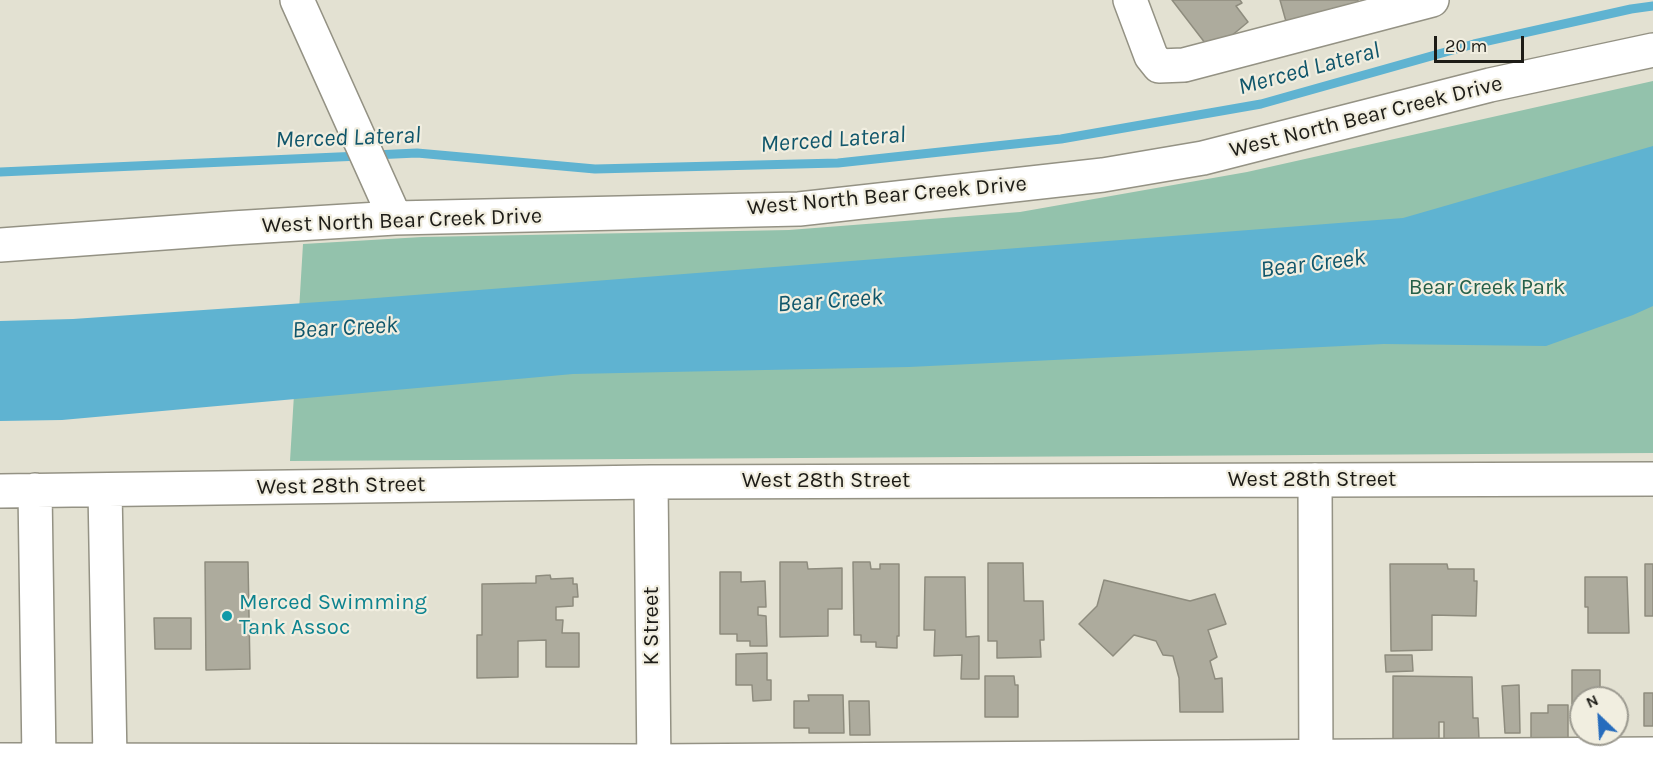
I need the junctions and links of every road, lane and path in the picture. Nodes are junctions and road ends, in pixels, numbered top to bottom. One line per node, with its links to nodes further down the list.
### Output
1 (297, 0): 5 (street)
2 (1130, 0): 3 (street)
3 (1432, 0)
4 (1653, 50): 5 (street, West North Bear Creek Drive)
5 (391, 208): 6 (street, West North Bear Creek Drive)
6 (0, 245)
7 (1653, 479): 8 (street, West 28th Street)
8 (1315, 480): 9 (street, West 28th Street); 17 (street)
9 (651, 482): 11 (street, West 28th Street); 18 (street, K Street)
10 (35, 490): 11 (street, West 28th Street); 12 (street, West 28th Street); 15 (street)
11 (105, 490): 16 (street)
12 (0, 491)
13 (1653, 753): 17 (street)
14 (0, 760): 15 (street)
15 (39, 760): 16 (street)
16 (110, 760): 18 (street)
17 (1316, 763): 18 (street)
18 (654, 766)

